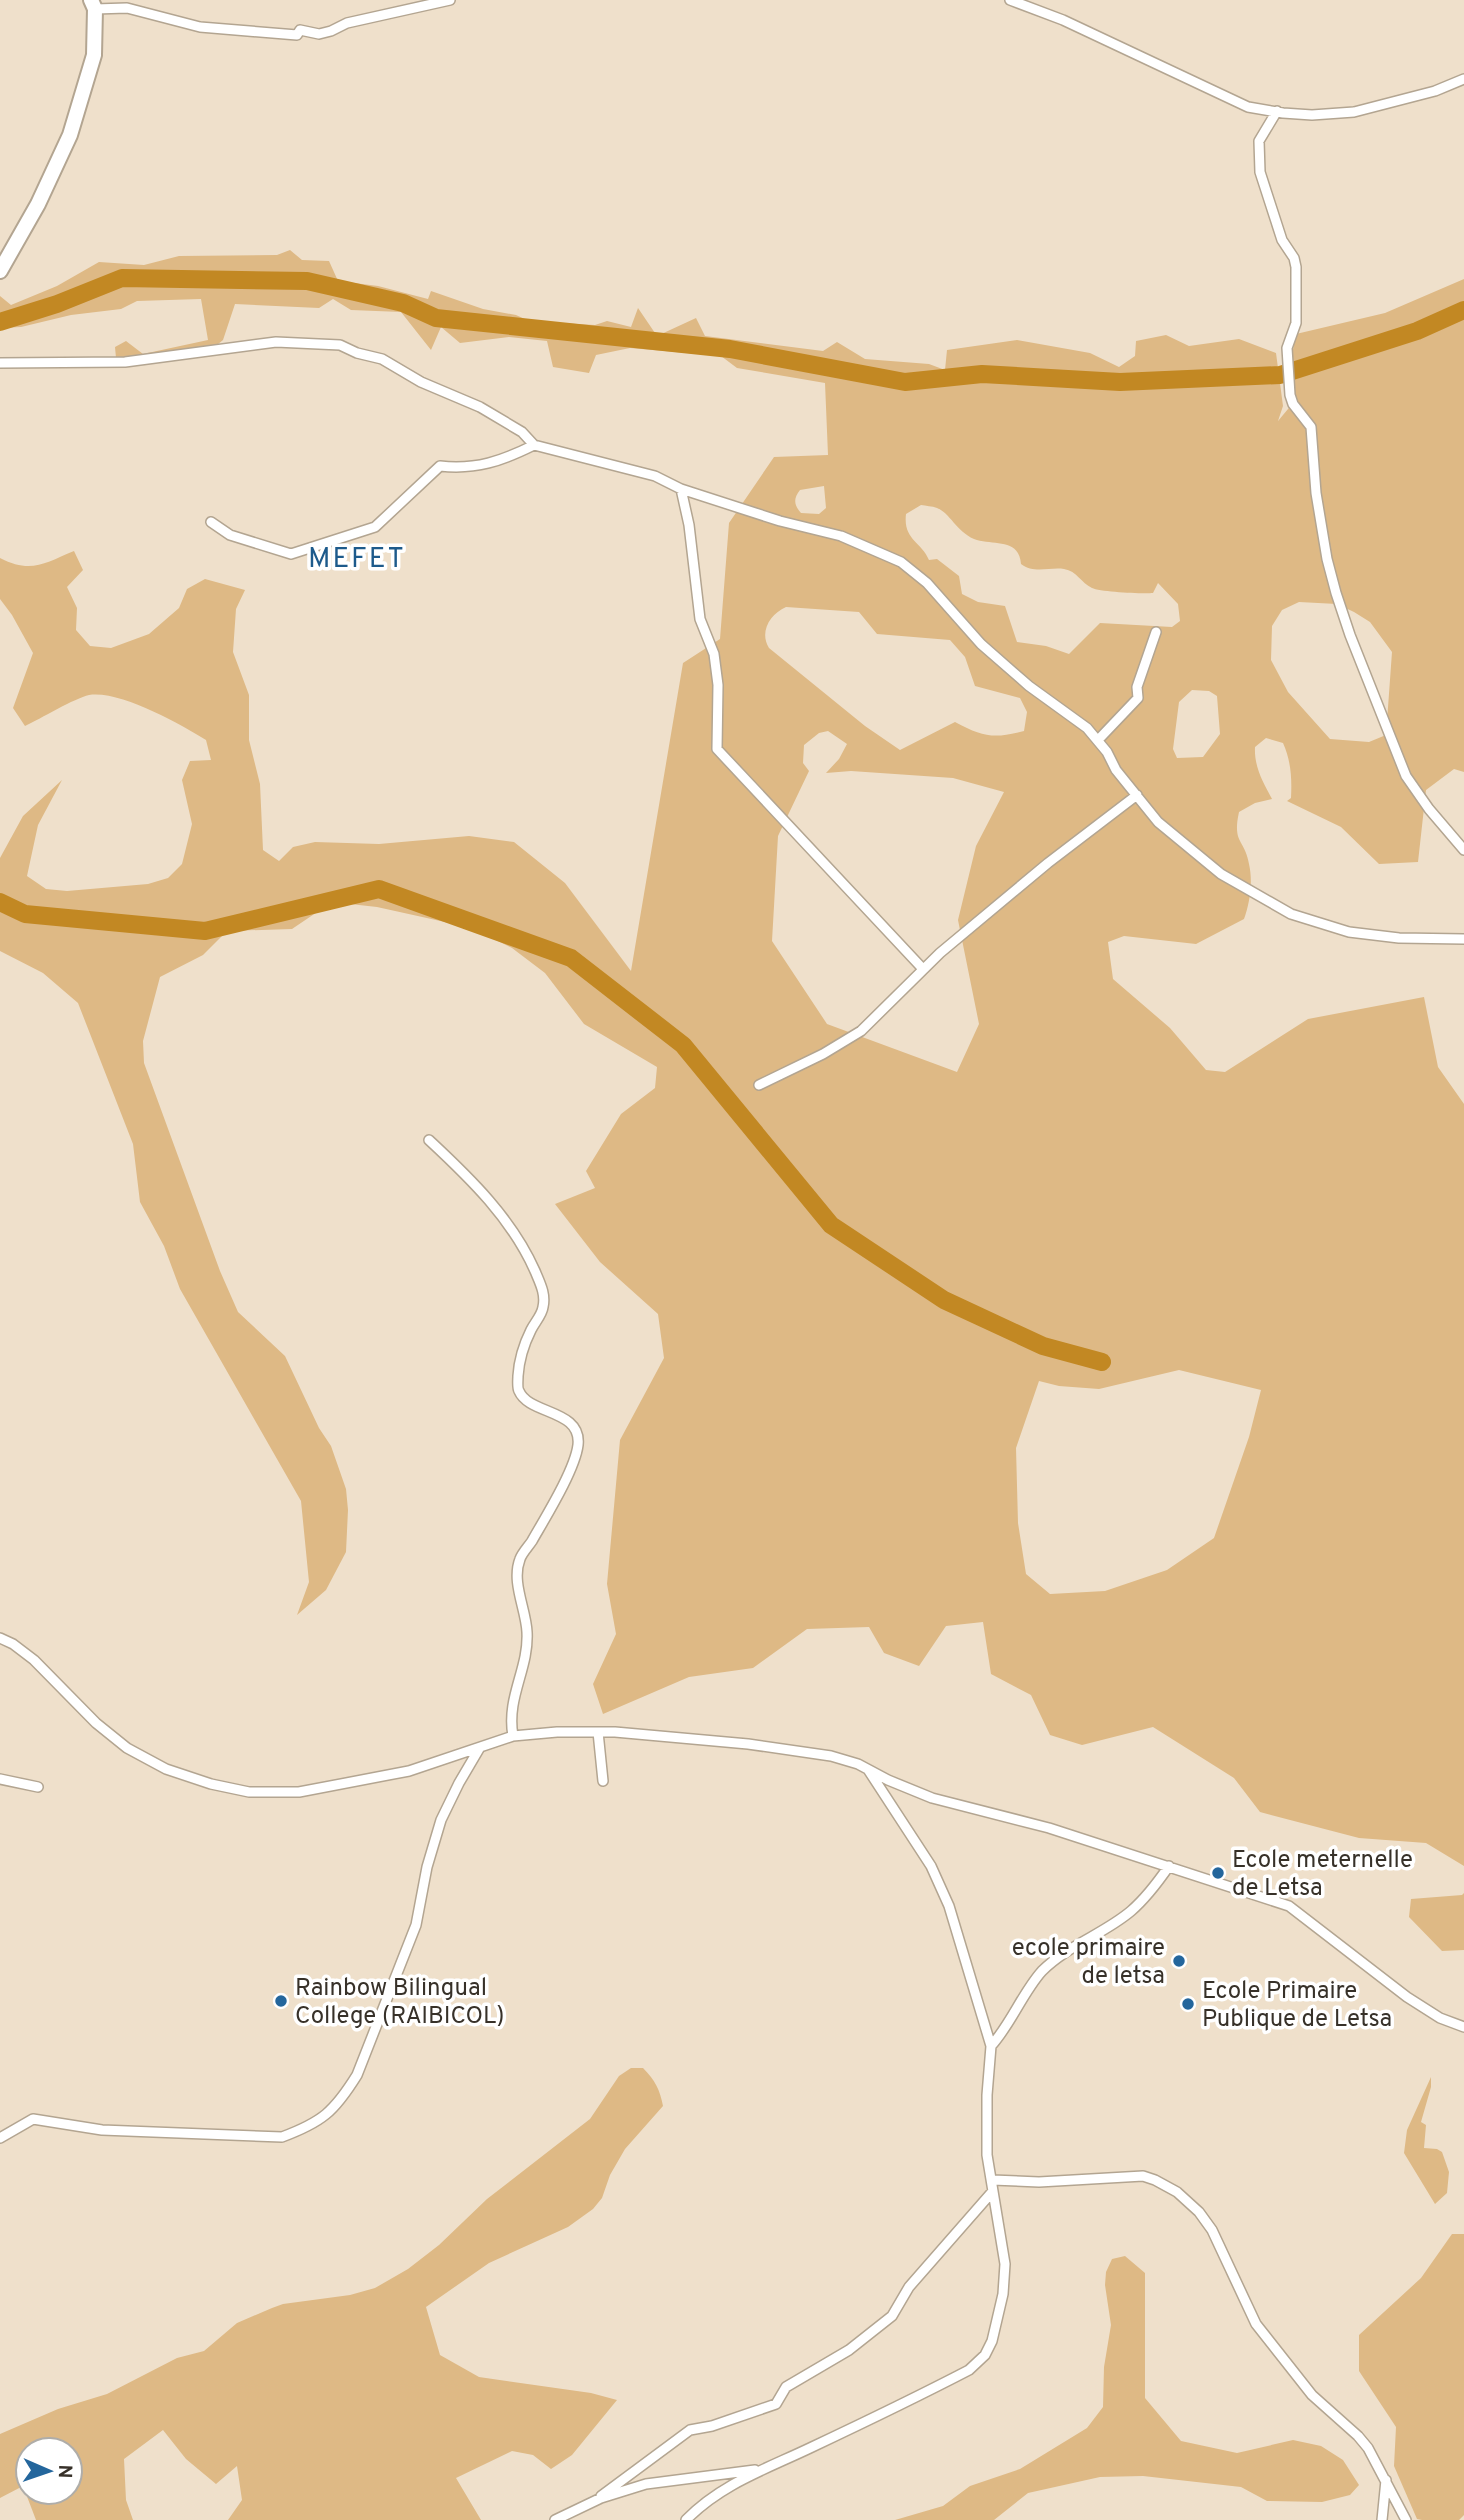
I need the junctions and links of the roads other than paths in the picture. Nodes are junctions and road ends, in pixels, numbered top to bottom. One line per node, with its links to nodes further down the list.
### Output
1 (450, 0): 3 (street)
2 (1010, 0): 5 (street)
3 (93, 5): 6 (main road)
4 (1464, 79): 5 (street)
5 (1277, 111): 14 (street)
6 (0, 271)
7 (0, 363): 8 (street)
8 (534, 445): 9 (street); 10 (street)
9 (681, 489): 12 (street); 16 (street)
10 (211, 522)
11 (1156, 632): 12 (street)
12 (1098, 740): 13 (street)
13 (1137, 795): 15 (street); 16 (street)
14 (1464, 850)
15 (1464, 939)
16 (923, 969): 17 (street)
17 (759, 1085)
18 (429, 1140): 21 (street)
19 (0, 1638): 22 (street)
20 (598, 1732): 21 (street); 23 (street); 25 (street)
21 (513, 1737): 22 (street)
22 (479, 1749): 30 (street)
23 (867, 1769): 27 (street); 29 (street)
24 (0, 1779): 26 (street)
25 (603, 1781)
26 (38, 1787)
27 (1169, 1866): 28 (street); 29 (street)
28 (1464, 2026)
29 (991, 2046): 31 (street)
30 (0, 2138)
31 (992, 2180): 32 (street); 34 (street)
32 (993, 2191): 33 (street); 35 (street)
33 (762, 2469): 35 (street); 37 (street)
34 (1386, 2480): 38 (street); 39 (street)
35 (601, 2498): 36 (street)
36 (555, 2520)
37 (686, 2520)
38 (1382, 2520)
39 (1406, 2520)

